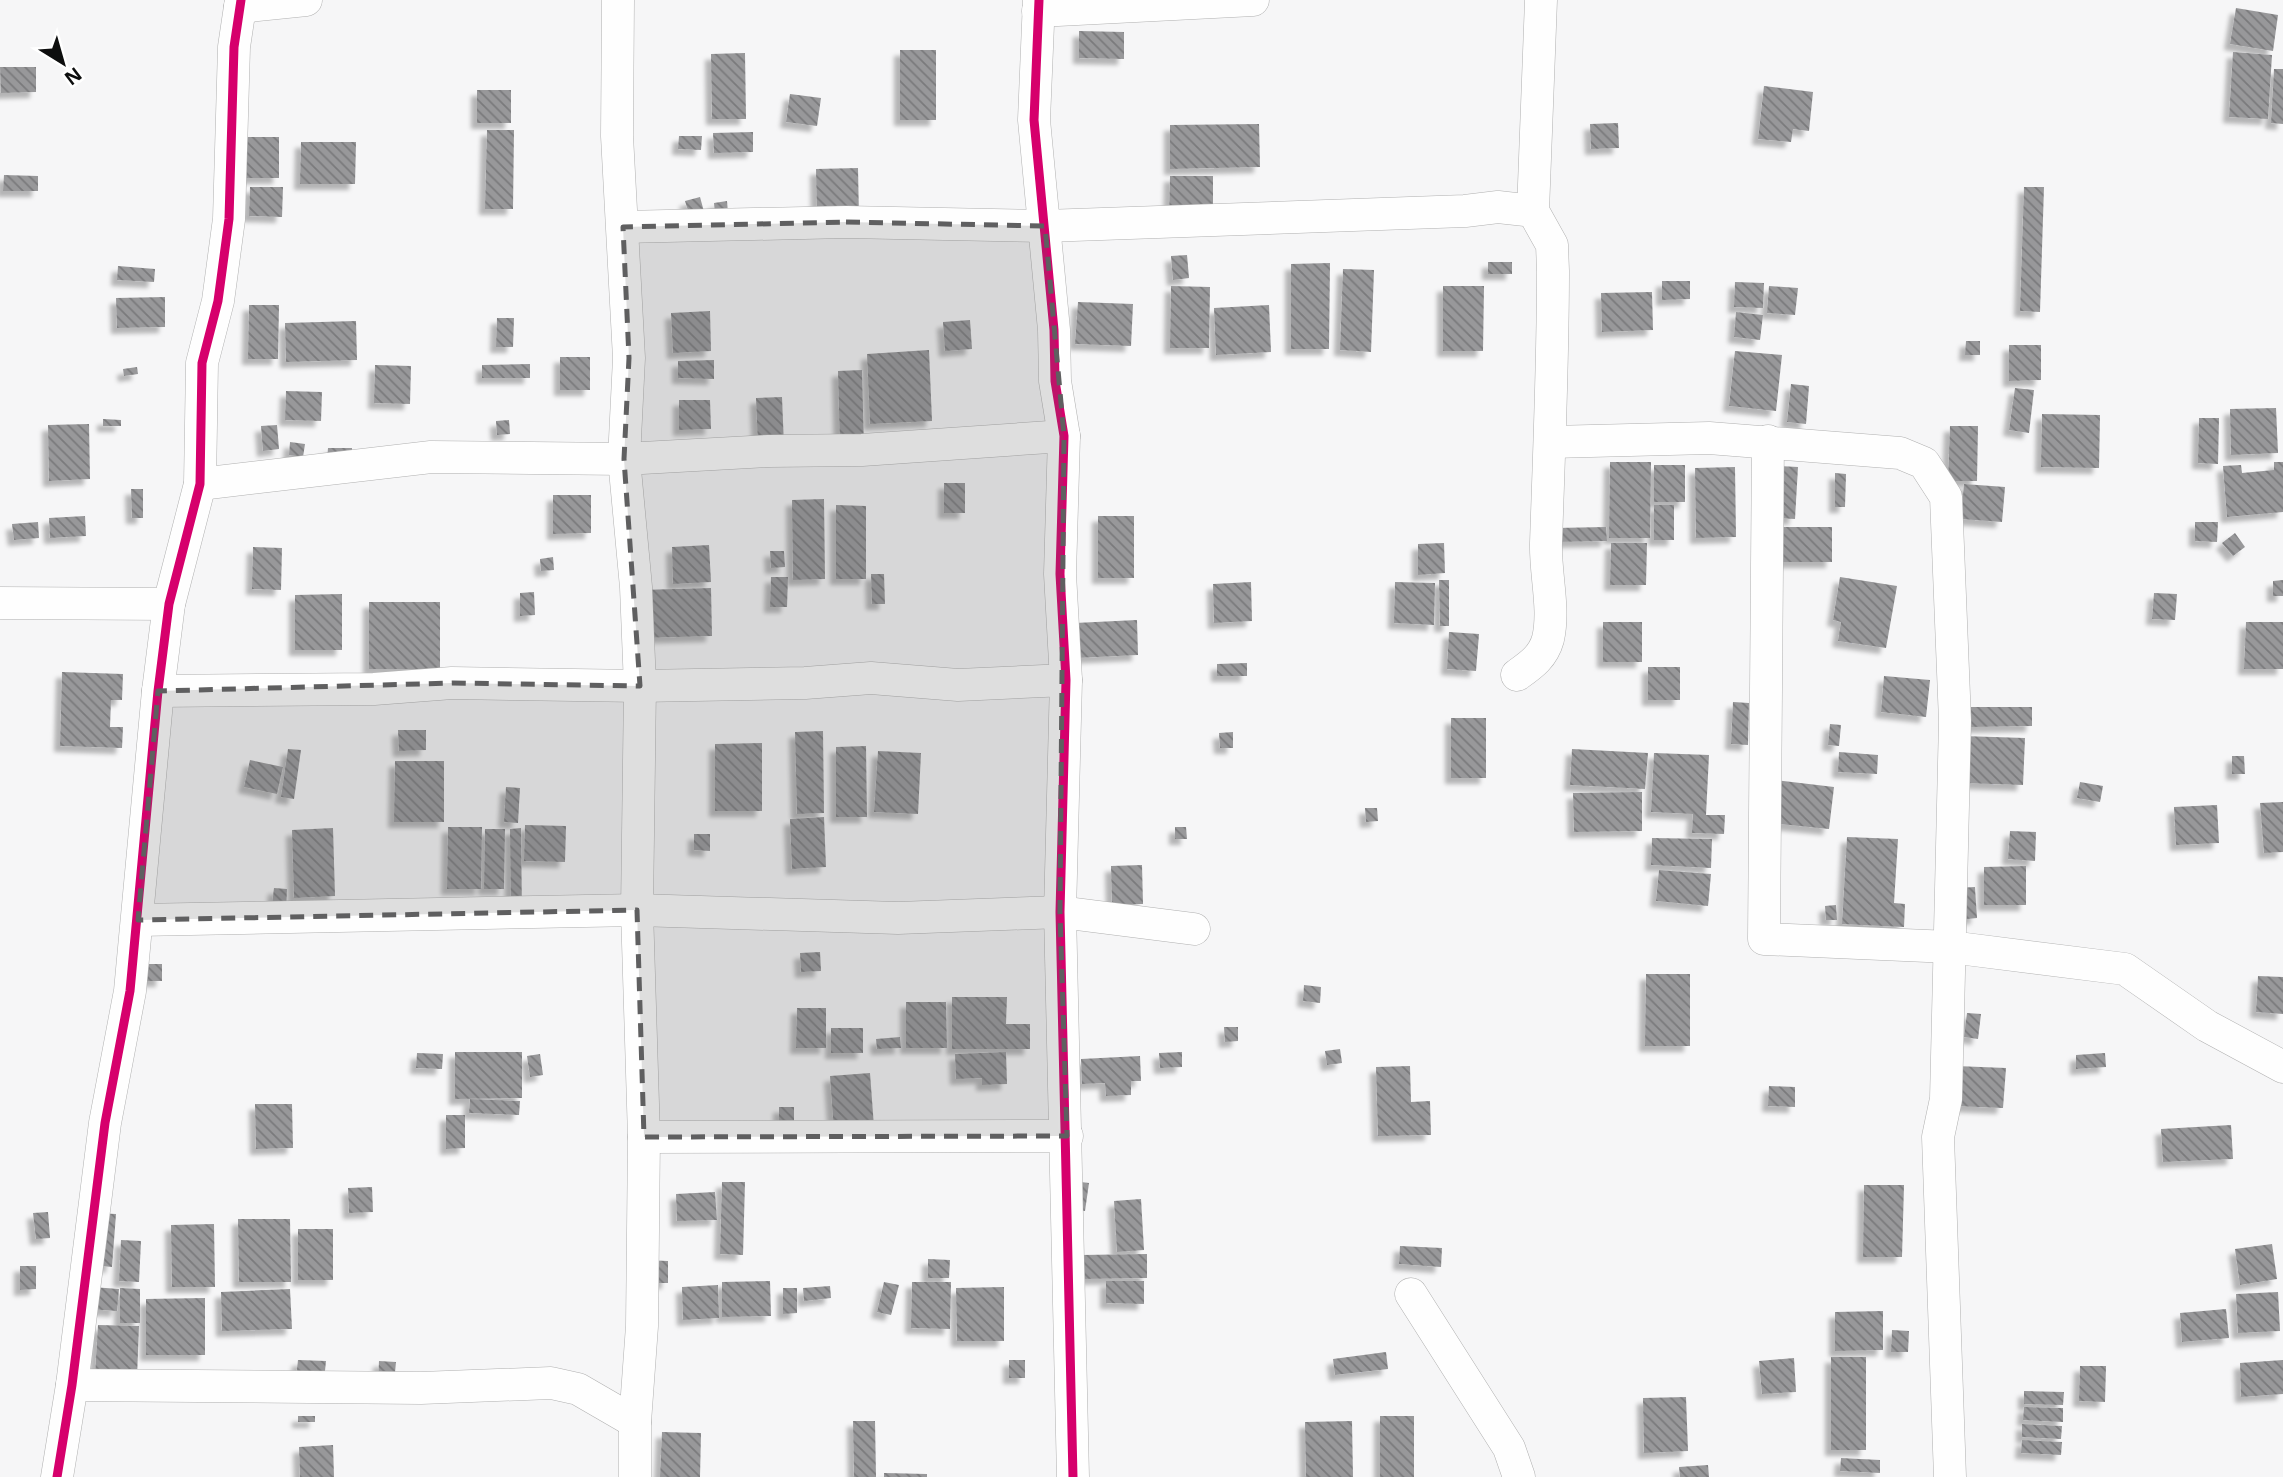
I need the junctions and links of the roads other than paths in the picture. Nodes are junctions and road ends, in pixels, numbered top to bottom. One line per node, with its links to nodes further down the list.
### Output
1 (306, 0): 5 (street)
2 (618, 0): 9 (street)
3 (1254, 0): 6 (street)
4 (1541, 0): 7 (street)
5 (241, 4): 14 (street)
6 (1039, 6): 8 (street)
7 (1533, 211): 8 (street); 12 (street)
8 (1045, 226): 9 (street); 10 (street)
9 (623, 227): 13 (street)
10 (1064, 436): 13 (street); 18 (street)
11 (1768, 441): 12 (street); 25 (street); 25 (street)
12 (1551, 442): 17 (street)
13 (624, 459): 14 (street); 19 (street)
14 (200, 484): 16 (street)
15 (0, 603): 16 (street)
16 (169, 604): 20 (street)
17 (1517, 675)
18 (1066, 680): 19 (street); 22 (street)
19 (640, 686): 20 (street); 21 (street)
20 (158, 691): 23 (street)
21 (637, 910): 22 (street); 23 (street); 28 (street)
22 (1060, 912): 24 (street); 27 (street)
23 (138, 919): 30 (street)
24 (1194, 929)
25 (1950, 947): 26 (street); 36 (street)
26 (2283, 1067)
27 (1067, 1136): 28 (street); 34 (street)
28 (644, 1137): 31 (street)
29 (1411, 1294): 35 (street)
30 (72, 1385): 31 (street); 32 (street)
31 (635, 1422): 33 (street)
32 (57, 1477)
33 (635, 1477)
34 (1073, 1477)
35 (1519, 1477)
36 (1950, 1477)

